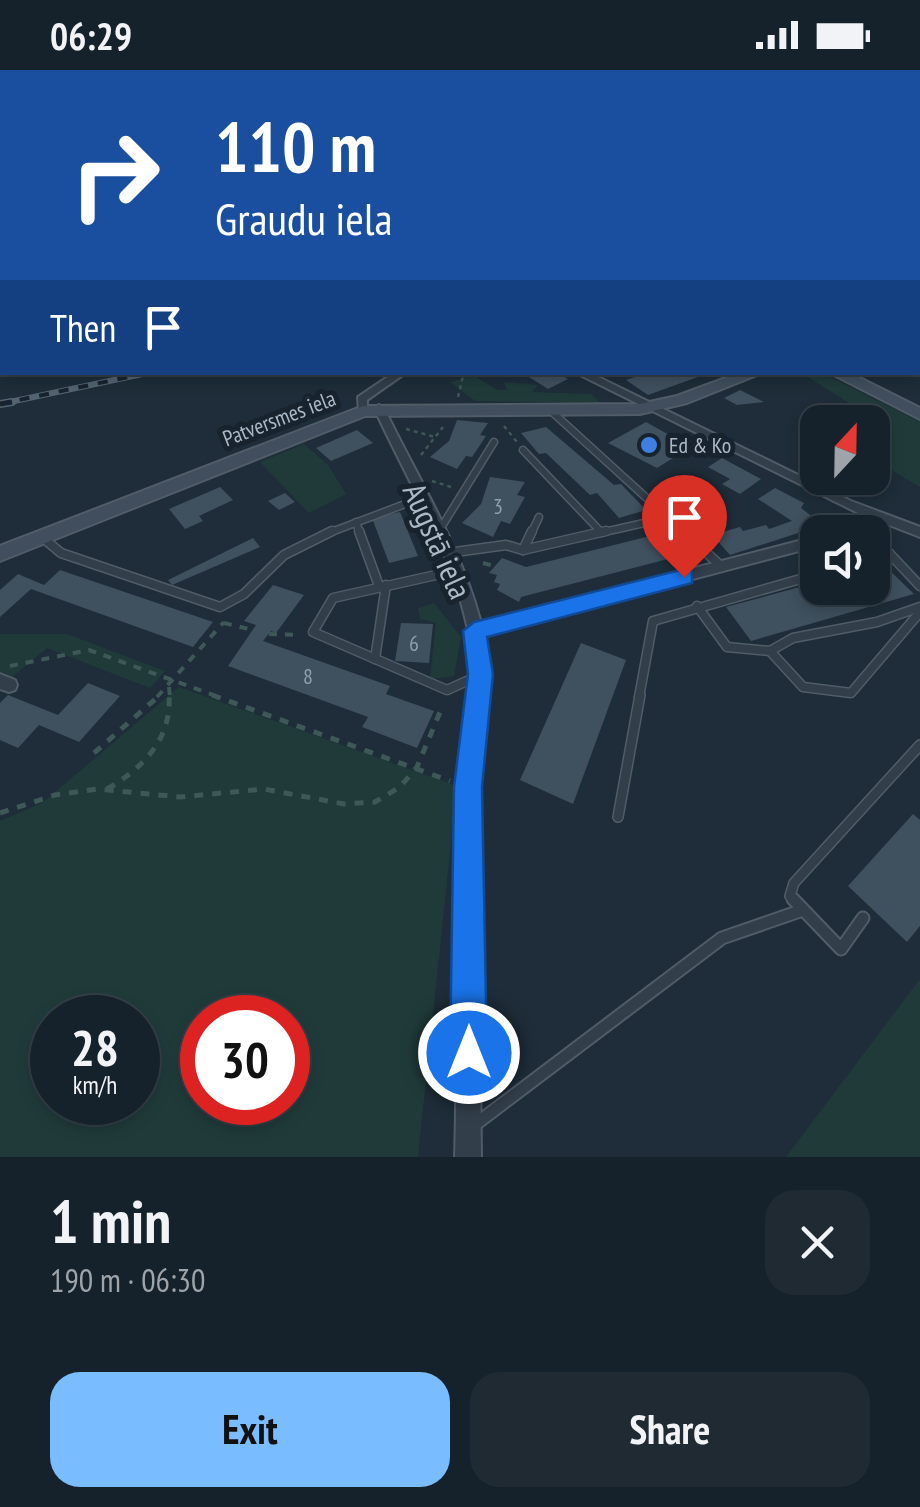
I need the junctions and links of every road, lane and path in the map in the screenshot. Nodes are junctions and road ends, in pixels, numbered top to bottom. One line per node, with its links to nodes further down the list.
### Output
1 (398, 375): 8 (street)
2 (463, 375): 9 (path)
3 (586, 375): 6 (street)
4 (747, 375): 6 (street, Patversmes iela)
5 (841, 375): 10 (street)
6 (650, 407): 7 (street, Patversmes iela); 18 (street)
7 (550, 410): 9 (street, Patversmes iela); 20 (lane)
8 (376, 414): 9 (street, Patversmes iela); 12 (path); 15 (street, Augstā iela); 27 (street, Patversmes iela)
9 (452, 414): 12 (path)
10 (920, 414)
11 (504, 426): 14 (path)
12 (435, 436): 15 (path)
13 (494, 442): 16 (lane)
14 (523, 450): 26 (lane)
15 (406, 472): 16 (path); 17 (street, Augstā iela)
16 (466, 492): 24 (lane)
17 (421, 498): 21 (lane); 24 (street, Augstā iela)
18 (848, 515)
19 (539, 517): 29 (lane)
20 (671, 517): 22 (lane); 34 (lane)
21 (356, 522): 38 (lane); 40 (lane)
22 (643, 524): 26 (lane); 33 (path)
23 (890, 529): 25 (street)
24 (439, 531): 30 (street, Augstā iela)
25 (920, 532)
26 (602, 533): 29 (lane)
27 (42, 537): 31 (street, Patversmes iela); 40 (lane)
28 (800, 547): 34 (street)
29 (523, 550): 30 (lane)
30 (448, 553): 35 (street, Augstā iela)
31 (0, 554)
32 (890, 554): 37 (lane)
33 (671, 559)
34 (722, 567): 44 (street)
35 (454, 571): 38 (lane); 44 (street, Augstā iela)
36 (800, 579): 39 (lane)
37 (918, 582)
38 (382, 585): 45 (lane); 48 (lane)
39 (697, 606): 47 (lane); 60 (lane)
40 (220, 607): 42 (path)
41 (920, 609): 47 (lane); 47 (lane)
42 (224, 623): 43 (path); 51 (path)
43 (252, 630)
44 (474, 631): 49 (street, Augstā iela)
45 (313, 632): 46 (path); 48 (lane)
46 (268, 634)
47 (770, 651)
48 (375, 659): 53 (lane)
49 (480, 674): 53 (lane); 57 (street, Augstā iela)
50 (3, 678): 51 (path)
51 (176, 680): 52 (path); 56 (path)
52 (170, 686): 55 (path); 58 (path)
53 (447, 690): 56 (path)
54 (920, 745): 61 (lane)
55 (94, 753)
56 (415, 768): 57 (path); 58 (path)
57 (468, 787): 63 (street, Augstā iela)
58 (107, 789): 59 (path)
59 (0, 813)
60 (618, 817)
61 (800, 910): 62 (lane); 63 (lane)
62 (864, 918)
63 (469, 1129): 64 (street, Augstā iela)
64 (468, 1157)

